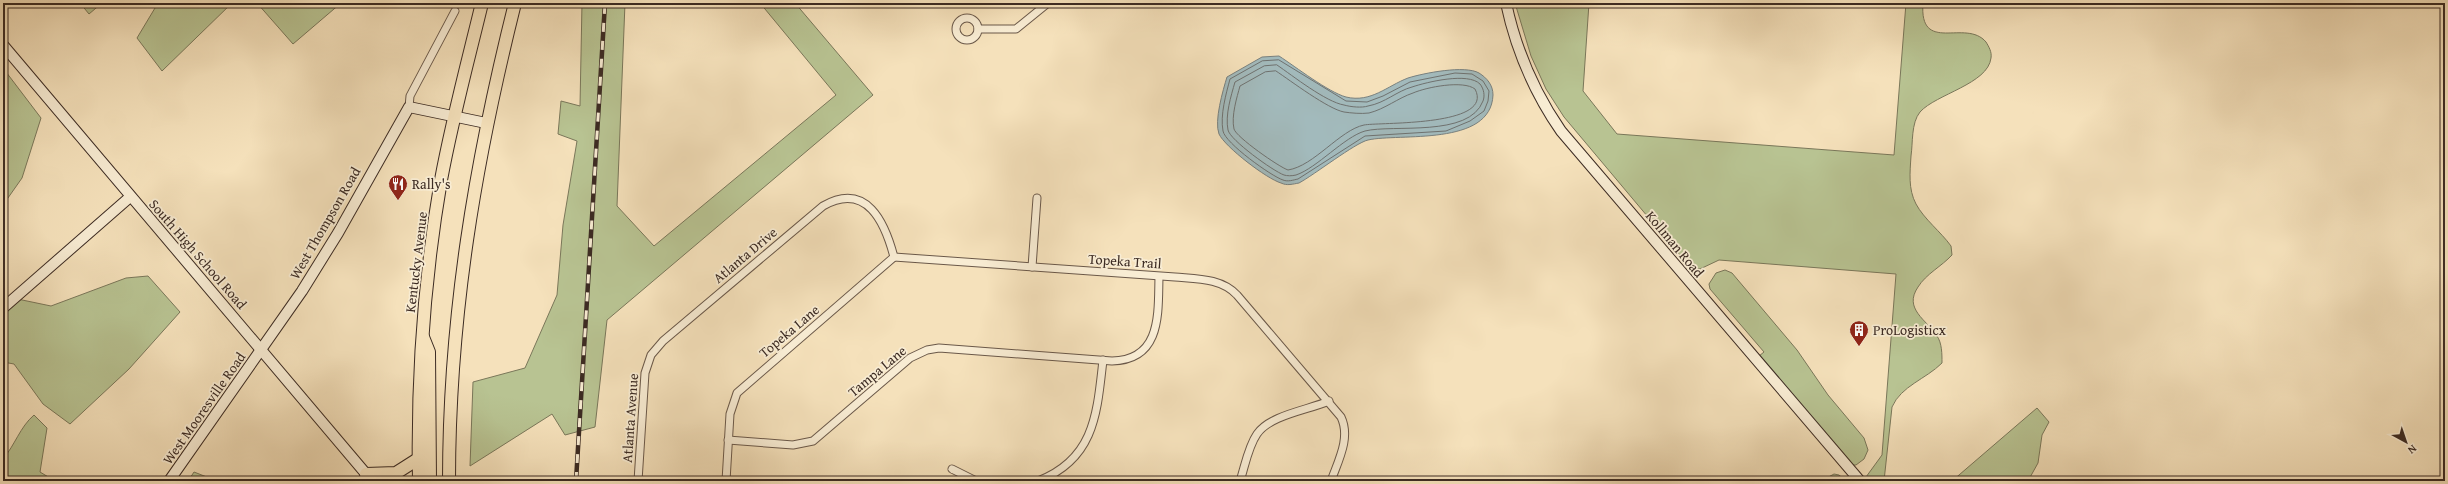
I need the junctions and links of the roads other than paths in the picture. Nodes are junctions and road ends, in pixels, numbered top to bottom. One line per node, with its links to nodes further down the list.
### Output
1 (482, 3): 9 (main road, Kentucky Avenue)
2 (515, 3): 10 (main road)
3 (1048, 3): 6 (street)
4 (1506, 3): 36 (street, Kollman Road)
5 (455, 11): 8 (street, West Thompson Road)
6 (978, 29)
7 (3, 45): 11 (street, South High School Road)
8 (409, 107): 9 (street); 18 (street, West Thompson Road)
9 (455, 116): 10 (street); 17 (main road, Kentucky Avenue)
10 (486, 123): 29 (main road)
11 (130, 197): 16 (street); 18 (street, South High School Road)
12 (1037, 198): 14 (street)
13 (894, 258): 14 (street, Topeka Trail); 19 (street, Atlanta Drive); 22 (street, Topeka Lane)
14 (1032, 267): 15 (street, Topeka Trail)
15 (1159, 276): 20 (street, Tampa Lane); 21 (street, Topeka Trail)
16 (3, 308)
17 (422, 336): 23 (main road, Kentucky Avenue); 28 (main road)
18 (262, 350): 25 (street, South High School Road); 26 (street, West Mooresville Road)
19 (651, 358): 30 (street, Atlanta Avenue)
20 (1103, 360): 22 (street, Tampa Lane); 33 (street)
21 (1329, 401): 34 (street); 35 (street, Topeka Trail)
22 (728, 440): 31 (street, Topeka Lane)
23 (418, 459): 25 (main road); 27 (main road, Kentucky Avenue)
24 (952, 469): 32 (street)
25 (369, 477)
26 (169, 481)
27 (419, 481)
28 (430, 481)
29 (449, 481)
30 (638, 481)
31 (726, 481)
32 (976, 481)
33 (1038, 481)
34 (1240, 481)
35 (1331, 481)
36 (1860, 481)

